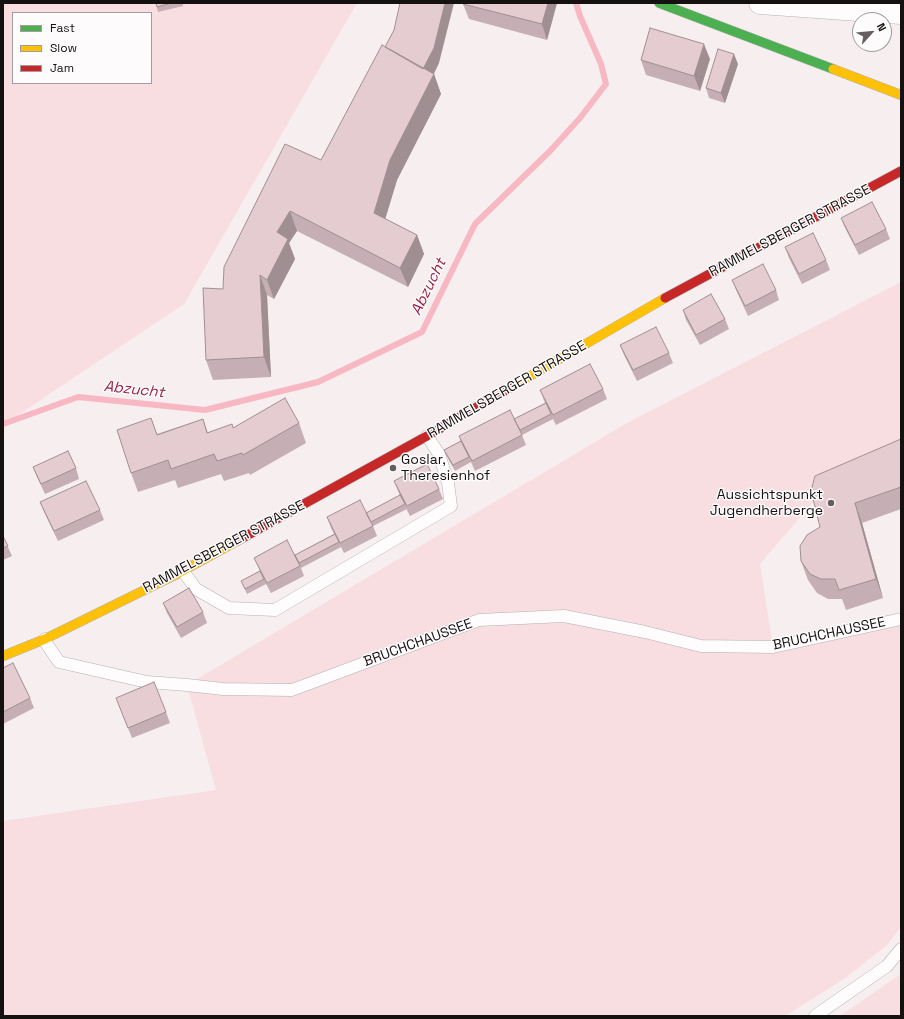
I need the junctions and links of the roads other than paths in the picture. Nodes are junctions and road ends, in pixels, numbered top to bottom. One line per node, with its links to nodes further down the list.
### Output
1 (659, 3): 4 (street)
2 (760, 3): 3 (street)
3 (901, 13)
4 (901, 95)
5 (901, 171): 6 (street, RAMMELSBERGER STRASSE)
6 (427, 436): 7 (street, RAMMELSBERGER STRASSE); 7 (lane)
7 (183, 570): 9 (street, RAMMELSBERGER STRASSE)
8 (901, 619): 9 (lane, BRUCHCHAUSSEE)
9 (45, 639): 10 (street, RAMMELSBERGER STRASSE)
10 (3, 656)
11 (901, 949): 12 (lane)
12 (815, 1016)

